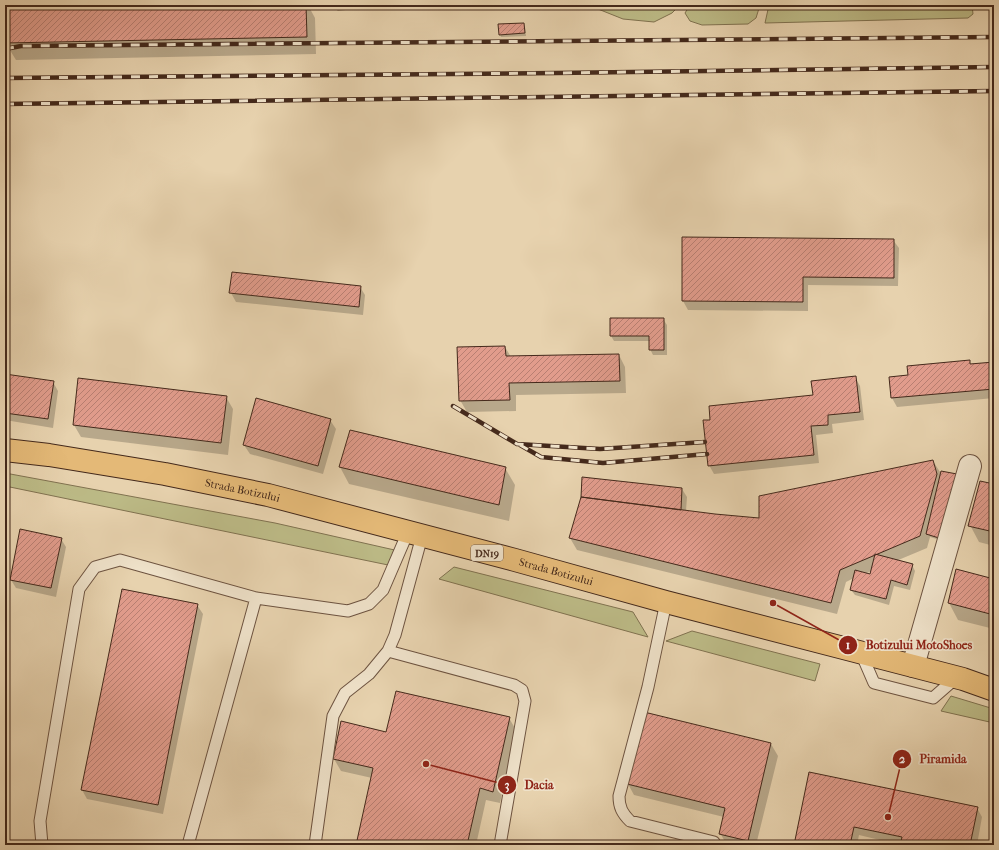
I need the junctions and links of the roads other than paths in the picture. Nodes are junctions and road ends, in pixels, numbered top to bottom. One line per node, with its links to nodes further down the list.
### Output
1 (5, 450): 3 (main road, Strada Botizului / DN19)
2 (970, 466): 8 (street)
3 (415, 534): 4 (lane); 5 (main road, Strada Botizului / DN19); 6 (lane)
4 (256, 598): 13 (lane); 14 (lane)
5 (666, 602): 7 (main road, Strada Botizului / DN19); 12 (lane)
6 (388, 651): 15 (lane); 16 (lane)
7 (861, 652): 8 (main road, Strada Botizului / DN19); 9 (lane)
8 (913, 666): 9 (main road, Strada Botizului / DN19)
9 (960, 678): 10 (main road, Strada Botizului / DN19); 11 (main road, Strada Botizului / DN19)
10 (994, 682)
11 (994, 690)
12 (714, 842)
13 (42, 845)
14 (188, 845)
15 (315, 845)
16 (500, 845)

